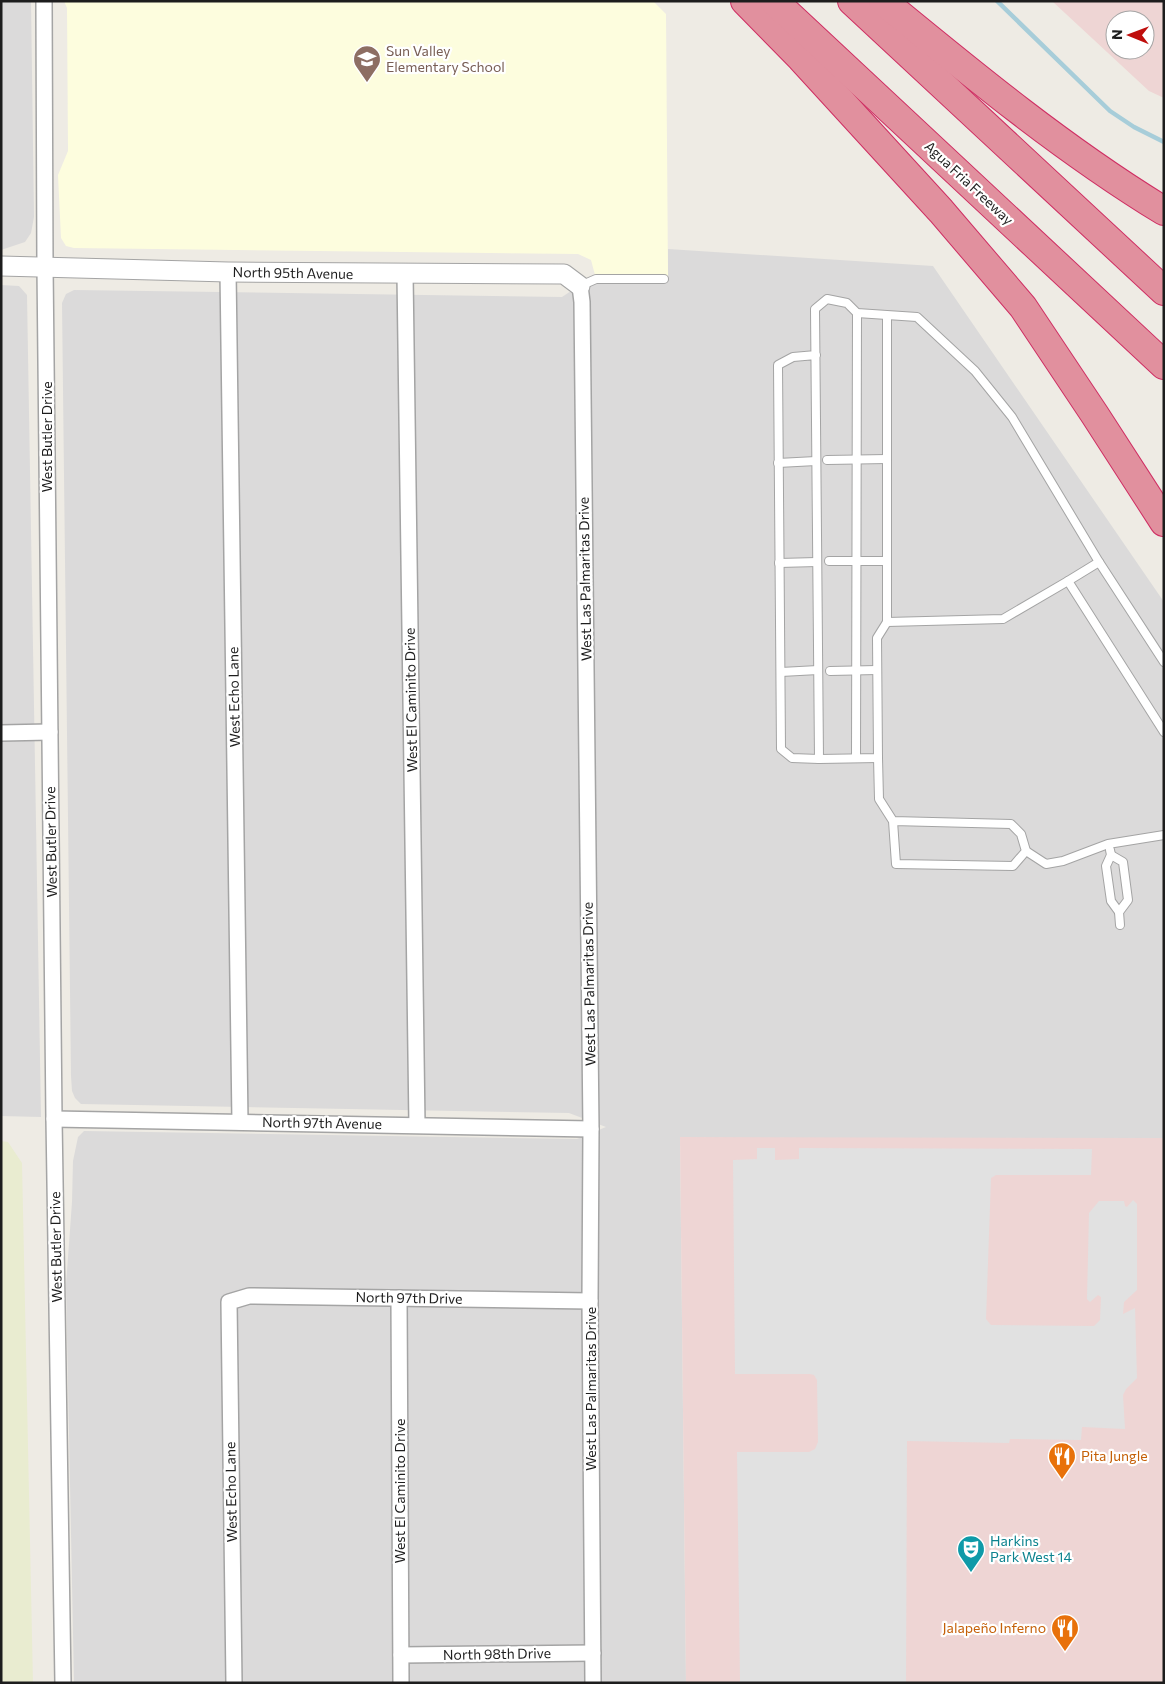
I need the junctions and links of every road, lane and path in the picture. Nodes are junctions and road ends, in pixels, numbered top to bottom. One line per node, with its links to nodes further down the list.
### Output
1 (44, 1): 8 (street, West Butler Drive)
2 (746, 1): 23 (highway)
3 (774, 1): 17 (highway, Agua Fria Freeway)
4 (852, 1): 13 (highway)
5 (882, 1): 6 (highway)
6 (1164, 212)
7 (1, 266): 8 (street, North 95th Avenue)
8 (45, 266): 9 (street, North 95th Avenue); 38 (street, West Butler Drive)
9 (228, 272): 10 (street, North 95th Avenue); 52 (street, West Echo Lane)
10 (405, 274): 12 (street, North 95th Avenue); 53 (street, West El Caminito Drive)
11 (664, 279): 12 (lane)
12 (580, 286): 54 (street, West Las Palmaritas Drive)
13 (1164, 292)
14 (856, 313): 15 (lane); 16 (lane); 19 (lane)
15 (887, 316): 20 (lane); 28 (lane)
16 (816, 355): 21 (lane); 22 (lane)
17 (1164, 365)
18 (827, 460): 19 (lane)
19 (856, 460): 20 (lane); 27 (lane)
20 (887, 460): 25 (lane)
21 (816, 461): 22 (lane); 26 (lane)
22 (778, 463): 29 (lane)
23 (1164, 522)
24 (829, 561): 27 (lane)
25 (887, 561): 27 (lane); 31 (lane)
26 (817, 562): 29 (lane); 33 (lane)
27 (856, 562): 36 (lane)
28 (1099, 562): 30 (lane); 32 (lane)
29 (780, 563): 37 (lane)
30 (1068, 581): 31 (lane); 39 (lane)
31 (887, 622): 34 (lane)
32 (1164, 662)
33 (818, 670): 37 (lane); 43 (lane)
34 (877, 670): 36 (lane); 42 (lane)
35 (830, 671): 36 (lane)
36 (856, 671): 41 (lane)
37 (781, 672): 43 (lane)
38 (50, 732): 40 (street); 51 (street, West Butler Drive)
39 (1164, 732)
40 (1, 733)
41 (856, 758): 42 (lane); 43 (lane)
42 (878, 758): 44 (lane)
43 (819, 759)
44 (894, 821): 47 (lane); 47 (lane)
45 (1164, 835): 46 (lane)
46 (1108, 844): 47 (lane); 48 (lane)
47 (1026, 851)
48 (1111, 855): 49 (lane); 49 (lane)
49 (1120, 912): 50 (lane)
50 (1120, 925)
51 (54, 1119): 52 (street, North 97th Avenue); 60 (street, West Butler Drive)
52 (240, 1122): 53 (street, North 97th Avenue)
53 (418, 1125): 54 (street, North 97th Avenue)
54 (591, 1128): 56 (street, West Las Palmaritas Drive)
55 (398, 1298): 56 (street, North 97th Drive); 57 (street, North 97th Drive); 59 (street, West El Caminito Drive)
56 (590, 1301): 58 (street, West Las Palmaritas Drive)
57 (229, 1302): 61 (street, West Echo Lane)
58 (593, 1653): 59 (street, North 98th Drive); 63 (street, West Las Palmaritas Drive)
59 (401, 1655): 62 (street, West El Caminito Drive)
60 (63, 1683)
61 (234, 1683)
62 (401, 1683)
63 (593, 1683)

